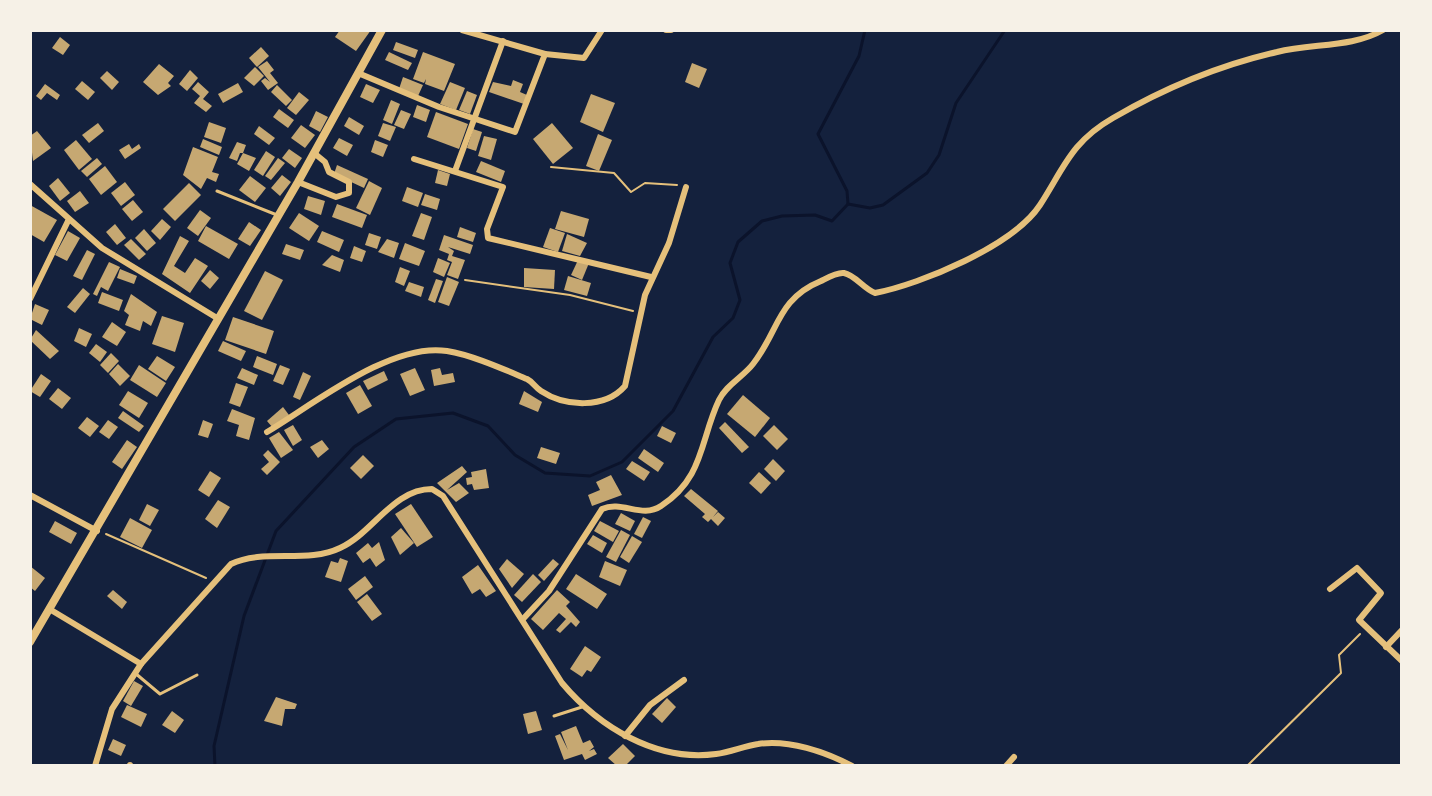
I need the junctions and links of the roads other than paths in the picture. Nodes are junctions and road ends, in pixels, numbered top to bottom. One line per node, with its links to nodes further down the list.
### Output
1 (382, 30): 7 (street)
2 (462, 30): 5 (street)
3 (602, 30): 6 (street)
4 (1383, 30): 26 (street)
5 (503, 41): 6 (street); 8 (street)
6 (545, 54): 8 (street)
7 (358, 73): 8 (street); 9 (street)
8 (475, 120): 11 (street)
9 (314, 153): 12 (street); 12 (street)
10 (414, 159): 11 (street)
11 (455, 171): 18 (street)
12 (298, 182): 16 (street)
13 (30, 184): 17 (street)
14 (686, 187): 18 (street)
15 (217, 191): 16 (lane)
16 (278, 215): 20 (street)
17 (68, 221): 19 (street); 20 (street)
18 (651, 277): 21 (street)
19 (30, 299)
20 (217, 318): 23 (street)
21 (267, 432)
22 (30, 495): 23 (street)
23 (97, 531): 25 (street)
24 (1330, 589): 29 (street)
25 (51, 610): 28 (street); 31 (street)
26 (523, 619): 31 (street); 35 (street)
27 (1402, 630): 29 (street)
28 (30, 642)
29 (1386, 647): 30 (street)
30 (1402, 661)
31 (141, 664): 32 (street)
32 (135, 673): 33 (lane); 39 (street)
33 (197, 675)
34 (684, 680): 37 (street)
35 (582, 707): 36 (lane); 37 (street)
36 (554, 716)
37 (625, 736): 40 (street)
38 (1014, 757): 41 (street)
39 (95, 766)
40 (852, 766)
41 (1006, 766)

